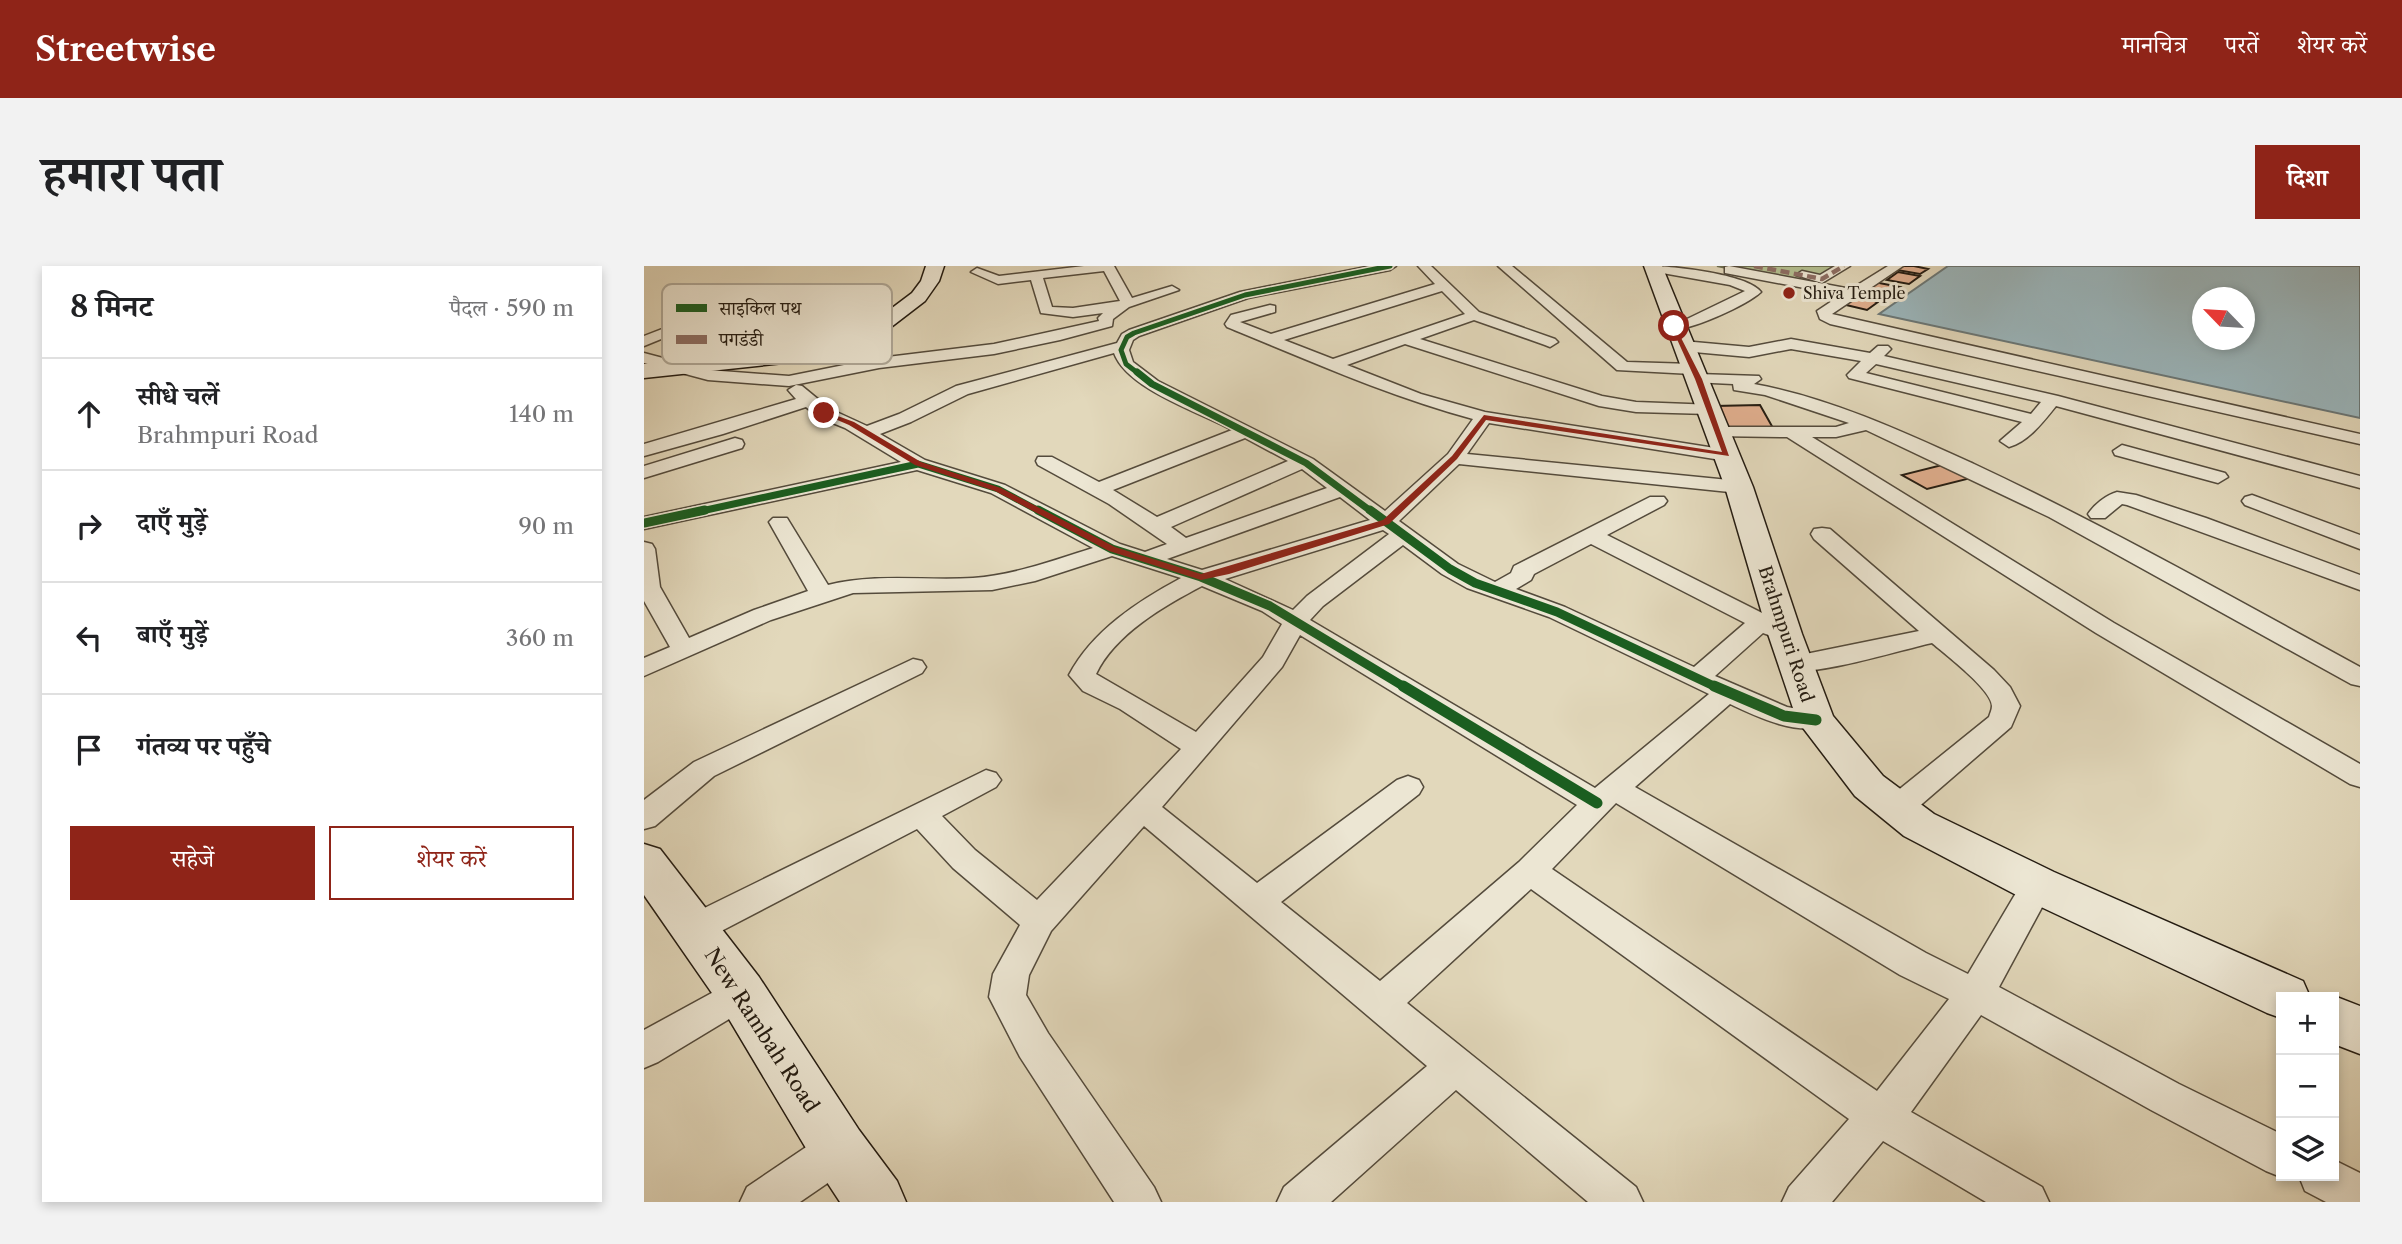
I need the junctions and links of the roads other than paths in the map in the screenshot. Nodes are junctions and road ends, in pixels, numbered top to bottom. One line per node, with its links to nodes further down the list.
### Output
1 (934, 266): 24 (street)
2 (1108, 266): 14 (street); 20 (street)
3 (1345, 266): 12 (street)
4 (1424, 266): 15 (street)
5 (1504, 266): 43 (street)
6 (1710, 266): 17 (street)
7 (1754, 266): 8 (street)
8 (1843, 266)
9 (1897, 266): 17 (street)
10 (1654, 267): 43 (street, Brahmpuri Road); 43 (street)
11 (1392, 270): 12 (street); 18 (street)
12 (1371, 271): 29 (street)
13 (977, 272): 14 (street)
14 (1037, 275): 20 (street)
15 (1444, 286): 23 (street); 30 (street)
16 (1172, 290): 20 (street)
17 (1852, 293): 21 (street)
18 (1317, 296)
19 (1809, 301): 21 (street)
20 (1121, 305): 25 (street)
21 (1833, 305): 27 (street)
22 (1280, 306): 30 (street)
23 (1475, 315): 28 (street); 32 (street)
24 (892, 318)
25 (1107, 323): 29 (street); 35 (street)
26 (662, 334): 31 (street)
27 (1899, 336): 34 (street); 53 (street)
28 (1404, 339): 39 (street); 43 (street)
29 (1128, 340): 50 (street); 52 (street)
30 (1268, 340): 39 (street)
31 (644, 341)
32 (1550, 342)
33 (644, 358): 36 (street)
34 (1873, 358): 43 (street); 44 (street); 47 (street)
35 (892, 361)
36 (662, 362)
37 (674, 364): 40 (street); 41 (street)
38 (874, 364): 41 (street)
39 (1334, 364): 46 (street)
40 (644, 371)
41 (789, 381): 42 (street)
42 (809, 400): 45 (street); 52 (street)
43 (1705, 400): 46 (street); 48 (street); 51 (street); 57 (street); 87 (street, Brahmpuri Road)
44 (2052, 400): 47 (street); 49 (street)
45 (764, 415): 55 (street); 62 (street)
46 (1484, 417): 57 (street)
47 (2035, 419): 54 (street)
48 (1868, 424): 51 (street); 91 (street)
49 (2145, 424): 56 (street); 64 (street)
50 (1244, 432): 59 (street); 65 (street)
51 (1791, 432): 96 (street)
52 (865, 433): 60 (street)
53 (2360, 439)
54 (2008, 442)
55 (644, 450)
56 (2122, 451): 61 (street); 63 (street)
57 (1455, 458): 73 (street)
58 (1045, 461): 65 (street)
59 (1302, 461): 66 (street); 72 (street)
60 (918, 464): 71 (street); 79 (street)
61 (2109, 468)
62 (644, 472)
63 (2218, 477)
64 (2360, 481)
65 (1098, 489): 72 (street)
66 (1341, 490): 73 (street); 77 (street)
67 (1657, 501): 75 (street)
68 (2252, 501): 76 (street)
69 (2098, 514): 82 (street)
70 (780, 522): 84 (street)
71 (644, 523)
72 (1157, 525): 77 (street)
73 (1394, 529): 81 (street); 83 (street); 85 (street)
74 (1822, 534): 86 (street)
75 (1590, 536): 83 (street); 87 (street)
76 (2360, 542)
77 (1182, 545): 80 (street)
78 (644, 549): 88 (street)
79 (1112, 549): 80 (street); 84 (street)
80 (1147, 559): 81 (street)
81 (1201, 577): 85 (street); 95 (street)
82 (2360, 583)
83 (1497, 591): 92 (street)
84 (822, 594): 88 (street)
85 (1296, 621): 95 (street); 99 (street)
86 (1937, 634): 87 (street); 101 (street)
87 (1780, 640): 92 (street); 94 (street, Brahmpuri Road)
88 (684, 650): 90 (street)
89 (913, 667): 103 (street)
90 (644, 668)
91 (2360, 678)
92 (1696, 679): 93 (street)
93 (1726, 693): 94 (street); 99 (street)
94 (1815, 720): 101 (street, Brahmpuri Road)
95 (1199, 747): 100 (street)
96 (2360, 777)
97 (986, 780): 102 (street)
98 (1408, 787): 107 (street)
99 (1606, 796): 105 (street); 111 (street)
100 (1143, 808): 107 (street); 108 (street)
101 (1897, 808): 106 (street, Brahmpuri Road)
102 (921, 814): 108 (street); 109 (street)
103 (644, 818)
104 (644, 861): 109 (street, New Rambah Road)
105 (1530, 870): 113 (street); 118 (street)
106 (2038, 885): 111 (street); 112 (street, Brahmpuri Road)
107 (1258, 901): 113 (street)
108 (1039, 921): 125 (street)
109 (694, 929): 110 (street, New Rambah Road)
110 (741, 993): 116 (street); 119 (street, New Rambah Road)
111 (1976, 993): 118 (street); 120 (street)
112 (2276, 993)
113 (1381, 1003): 117 (street)
114 (2339, 1021): 115 (street)
115 (2360, 1031)
116 (644, 1050)
117 (1455, 1066): 126 (street); 127 (street)
118 (1879, 1116): 128 (street); 129 (street)
119 (839, 1150): 123 (street); 124 (street, New Rambah Road)
120 (2276, 1153)
121 (2330, 1181): 122 (street)
122 (2360, 1196)
123 (762, 1202)
124 (876, 1202)
125 (1139, 1202)
126 (1299, 1202)
127 (1621, 1202)
128 (1804, 1202)
129 (2027, 1202)

